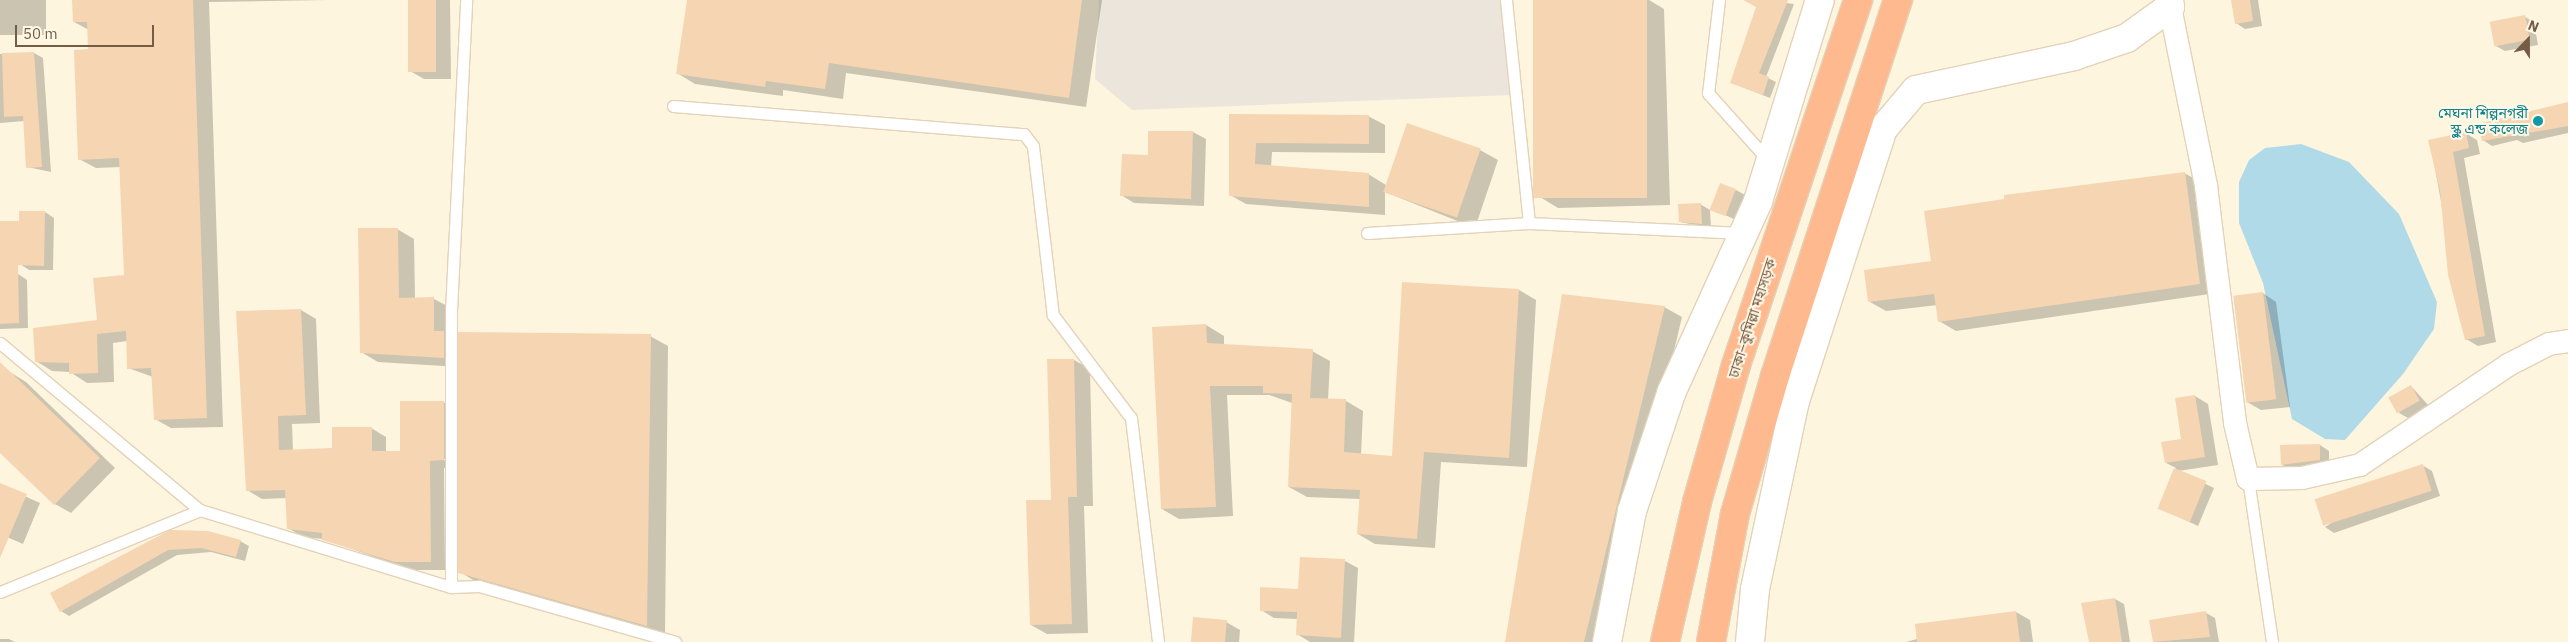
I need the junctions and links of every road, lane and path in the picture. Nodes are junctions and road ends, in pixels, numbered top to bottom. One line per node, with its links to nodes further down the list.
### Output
1 (466, 0): 17 (lane)
2 (1506, 0): 10 (lane)
3 (1719, 0): 9 (lane)
4 (1820, 0): 9 (street)
5 (1858, 0): 22 (highway, ঢাকা–কুমিল্লা মহাসড়ক)
6 (1898, 0): 23 (highway)
7 (2169, 3): 15 (street); 24 (street)
8 (673, 106): 20 (lane)
9 (1770, 162): 12 (street)
10 (1529, 224): 11 (lane); 12 (lane)
11 (1367, 233)
12 (1743, 233): 21 (street)
13 (2568, 341): 15 (street)
14 (0, 343): 16 (lane)
15 (2248, 479): 25 (lane)
16 (200, 510): 17 (lane); 18 (lane)
17 (450, 587): 19 (lane)
18 (0, 592)
19 (676, 642)
20 (1158, 642)
21 (1607, 642)
22 (1665, 642)
23 (1711, 642)
24 (1750, 642)
25 (2272, 642)

